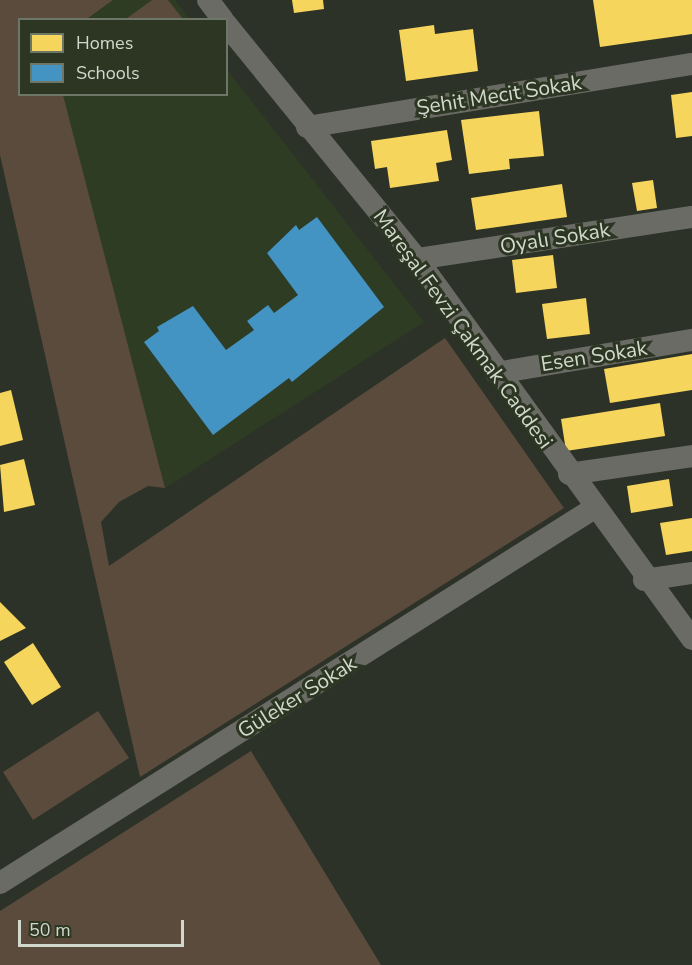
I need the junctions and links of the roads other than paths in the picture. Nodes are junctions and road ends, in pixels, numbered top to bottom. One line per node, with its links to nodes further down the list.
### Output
1 (208, 0): 2 (street)
2 (222, 18)
3 (228, 27): 5 (street, Mareşal Fevzi Çakmak Caddesi)
4 (692, 64): 5 (street, Şehit Mecit Sokak)
5 (307, 127): 7 (street, Mareşal Fevzi Çakmak Caddesi)
6 (692, 218): 7 (street, Oyalı Sokak)
7 (417, 259): 9 (street, Mareşal Fevzi Çakmak Caddesi)
8 (692, 340): 9 (street, Esen Sokak)
9 (496, 373): 11 (street, Mareşal Fevzi Çakmak Caddesi)
10 (692, 456): 11 (street)
11 (568, 474): 12 (street, Mareşal Fevzi Çakmak Caddesi)
12 (593, 509): 14 (street, Mareşal Fevzi Çakmak Caddesi); 16 (street, Güleker Sokak)
13 (692, 573): 14 (street)
14 (644, 580): 15 (street, Mareşal Fevzi Çakmak Caddesi)
15 (692, 639)
16 (0, 883)

